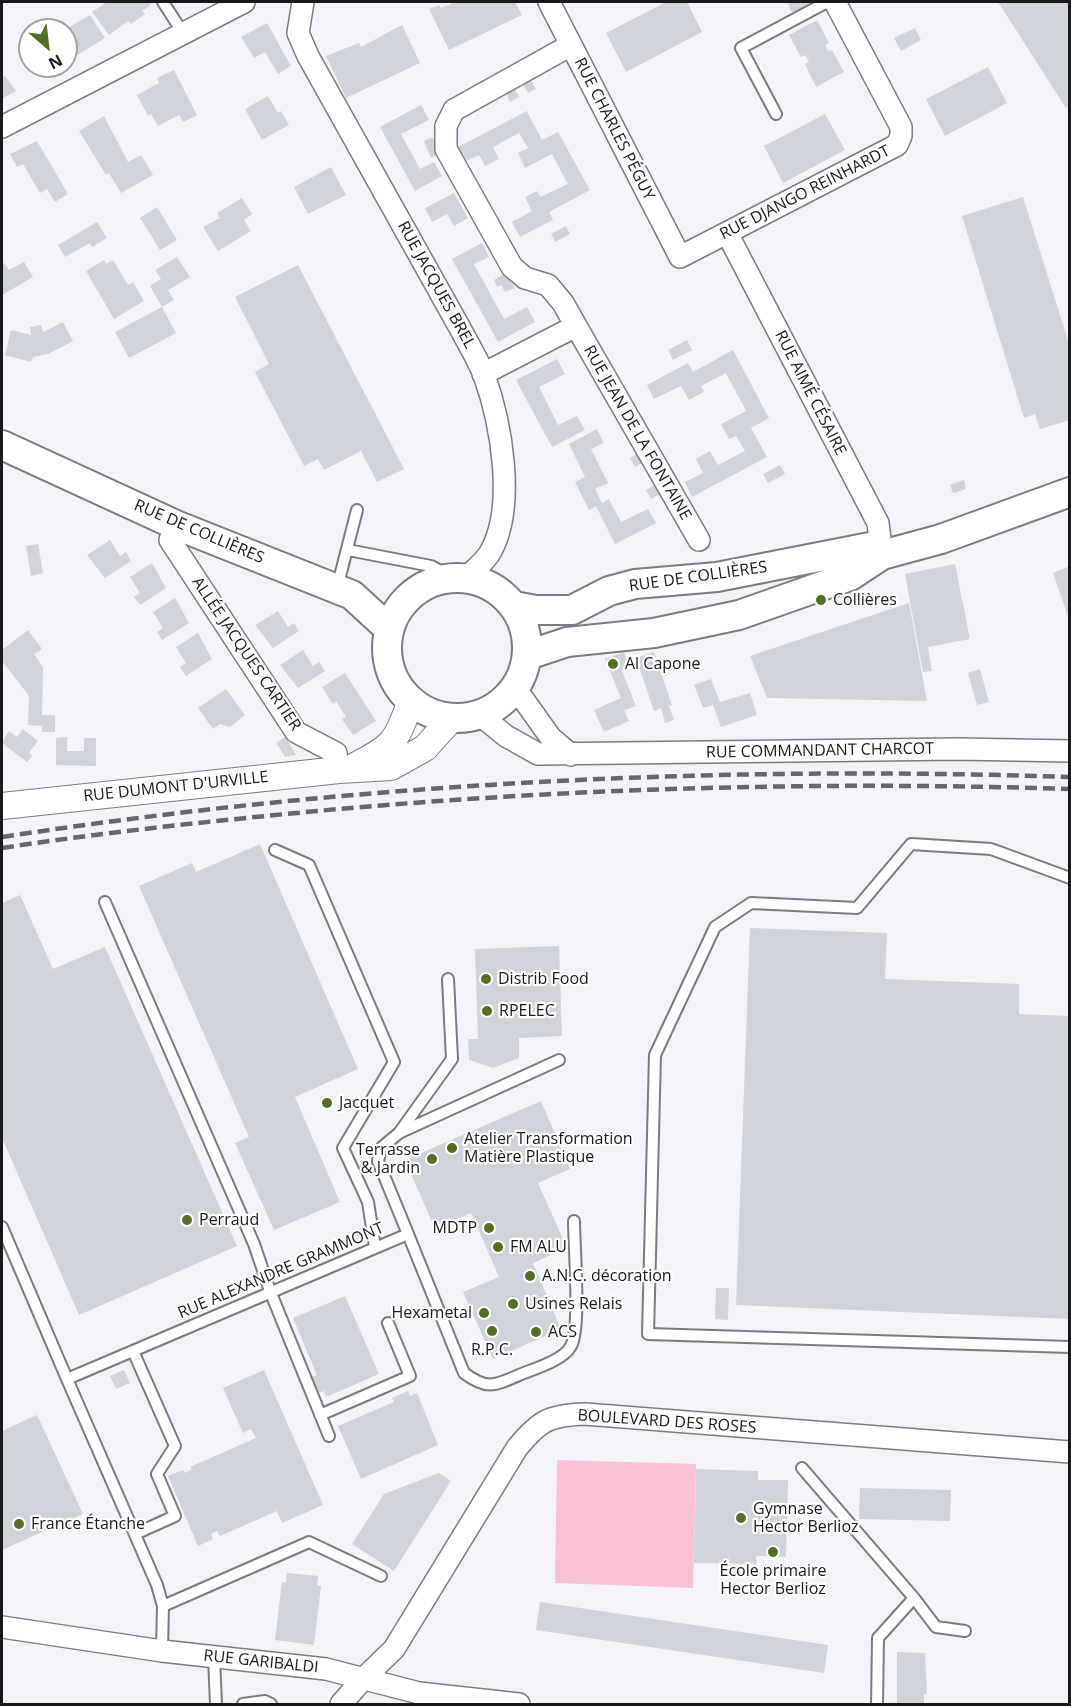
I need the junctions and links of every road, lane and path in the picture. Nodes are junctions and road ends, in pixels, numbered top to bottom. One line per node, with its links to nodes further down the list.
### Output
1 (163, 2): 7 (lane)
2 (244, 2): 7 (street)
3 (303, 2): 14 (street, RUE JACQUES BREL)
4 (549, 2): 8 (street, RUE CHARLES PÉGUY)
5 (827, 2): 9 (lane)
6 (835, 2): 11 (street, RUE DJANGO REINHARDT)
7 (183, 33): 10 (street)
8 (571, 45): 12 (street, RUE CHARLES PÉGUY); 13 (street, RUE JEAN DE LA FONTAINE)
9 (776, 114)
10 (2, 127)
11 (728, 233): 12 (street, RUE DJANGO REINHARDT); 21 (street, RUE AIMÉ CÉSAIRE)
12 (680, 257)
13 (576, 326): 14 (street, RUE JEAN DE LA FONTAINE); 19 (street, RUE JEAN DE LA FONTAINE)
14 (483, 374): 22 (street, RUE JACQUES BREL)
15 (2, 445): 18 (main road, RUE DE COLLIÈRES)
16 (1070, 492): 21 (main road, RUE DE COLLIÈRES)
17 (357, 510): 20 (lane)
18 (176, 525): 23 (main road, RUE DE COLLIÈRES); 33 (street, ALLÉE JACQUES CARTIER)
19 (699, 540)
20 (348, 550): 22 (lane); 23 (lane)
21 (882, 555): 24 (main road, RUE DE COLLIÈRES); 26 (main road, RUE DE COLLIÈRES)
22 (459, 578): 24 (main road); 25 (main road)
23 (337, 589): 25 (main road, RUE DE COLLIÈRES)
24 (514, 606): 26 (main road)
25 (390, 629): 28 (main road)
26 (528, 655): 27 (main road)
27 (516, 688): 29 (main road); 32 (street)
28 (411, 701): 30 (main road); 33 (street, RUE DUMONT D'URVILLE)
29 (480, 715): 30 (main road); 32 (street, RUE COMMANDANT CHARCOT)
30 (452, 718): 33 (street, RUE DUMONT D'URVILLE)
31 (1070, 751): 32 (street, RUE COMMANDANT CHARCOT)
32 (571, 755)
33 (344, 769): 34 (street, RUE DUMONT D'URVILLE)
34 (2, 806)
35 (275, 850): 44 (lane)
36 (1070, 878): 47 (lane)
37 (105, 902): 45 (lane)
38 (448, 979): 40 (lane)
39 (559, 1059): 40 (lane)
40 (399, 1133): 43 (lane)
41 (574, 1221): 43 (lane, RUE ALEXANDRE GRAMMONT)
42 (2, 1227): 49 (lane)
43 (408, 1234): 44 (lane, RUE ALEXANDRE GRAMMONT)
44 (375, 1247): 45 (lane, RUE ALEXANDRE GRAMMONT)
45 (270, 1292): 48 (lane, RUE ALEXANDRE GRAMMONT); 50 (lane)
46 (387, 1323): 50 (lane)
47 (1070, 1347)
48 (133, 1351): 49 (lane, RUE ALEXANDRE GRAMMONT); 54 (lane)
49 (67, 1380): 54 (lane)
50 (321, 1415): 51 (lane)
51 (329, 1436)
52 (1070, 1452): 62 (street, BOULEVARD DES ROSES)
53 (802, 1468): 56 (lane)
54 (135, 1534): 57 (lane)
55 (381, 1576): 57 (lane)
56 (914, 1598): 59 (lane); 69 (lane)
57 (163, 1606): 60 (lane)
58 (2, 1628): 60 (street, RUE GARIBALDI)
59 (965, 1631)
60 (162, 1651): 61 (street, RUE GARIBALDI)
61 (214, 1657): 62 (street, RUE GARIBALDI); 64 (lane)
62 (363, 1679): 63 (street, RUE GARIBALDI); 67 (street, BOULEVARD DES ROSES)
63 (390, 1696): 68 (street, RUE GARIBALDI)
64 (216, 1704)
65 (243, 1704): 66 (lane)
66 (271, 1704)
67 (341, 1704)
68 (519, 1704)
69 (877, 1704)

